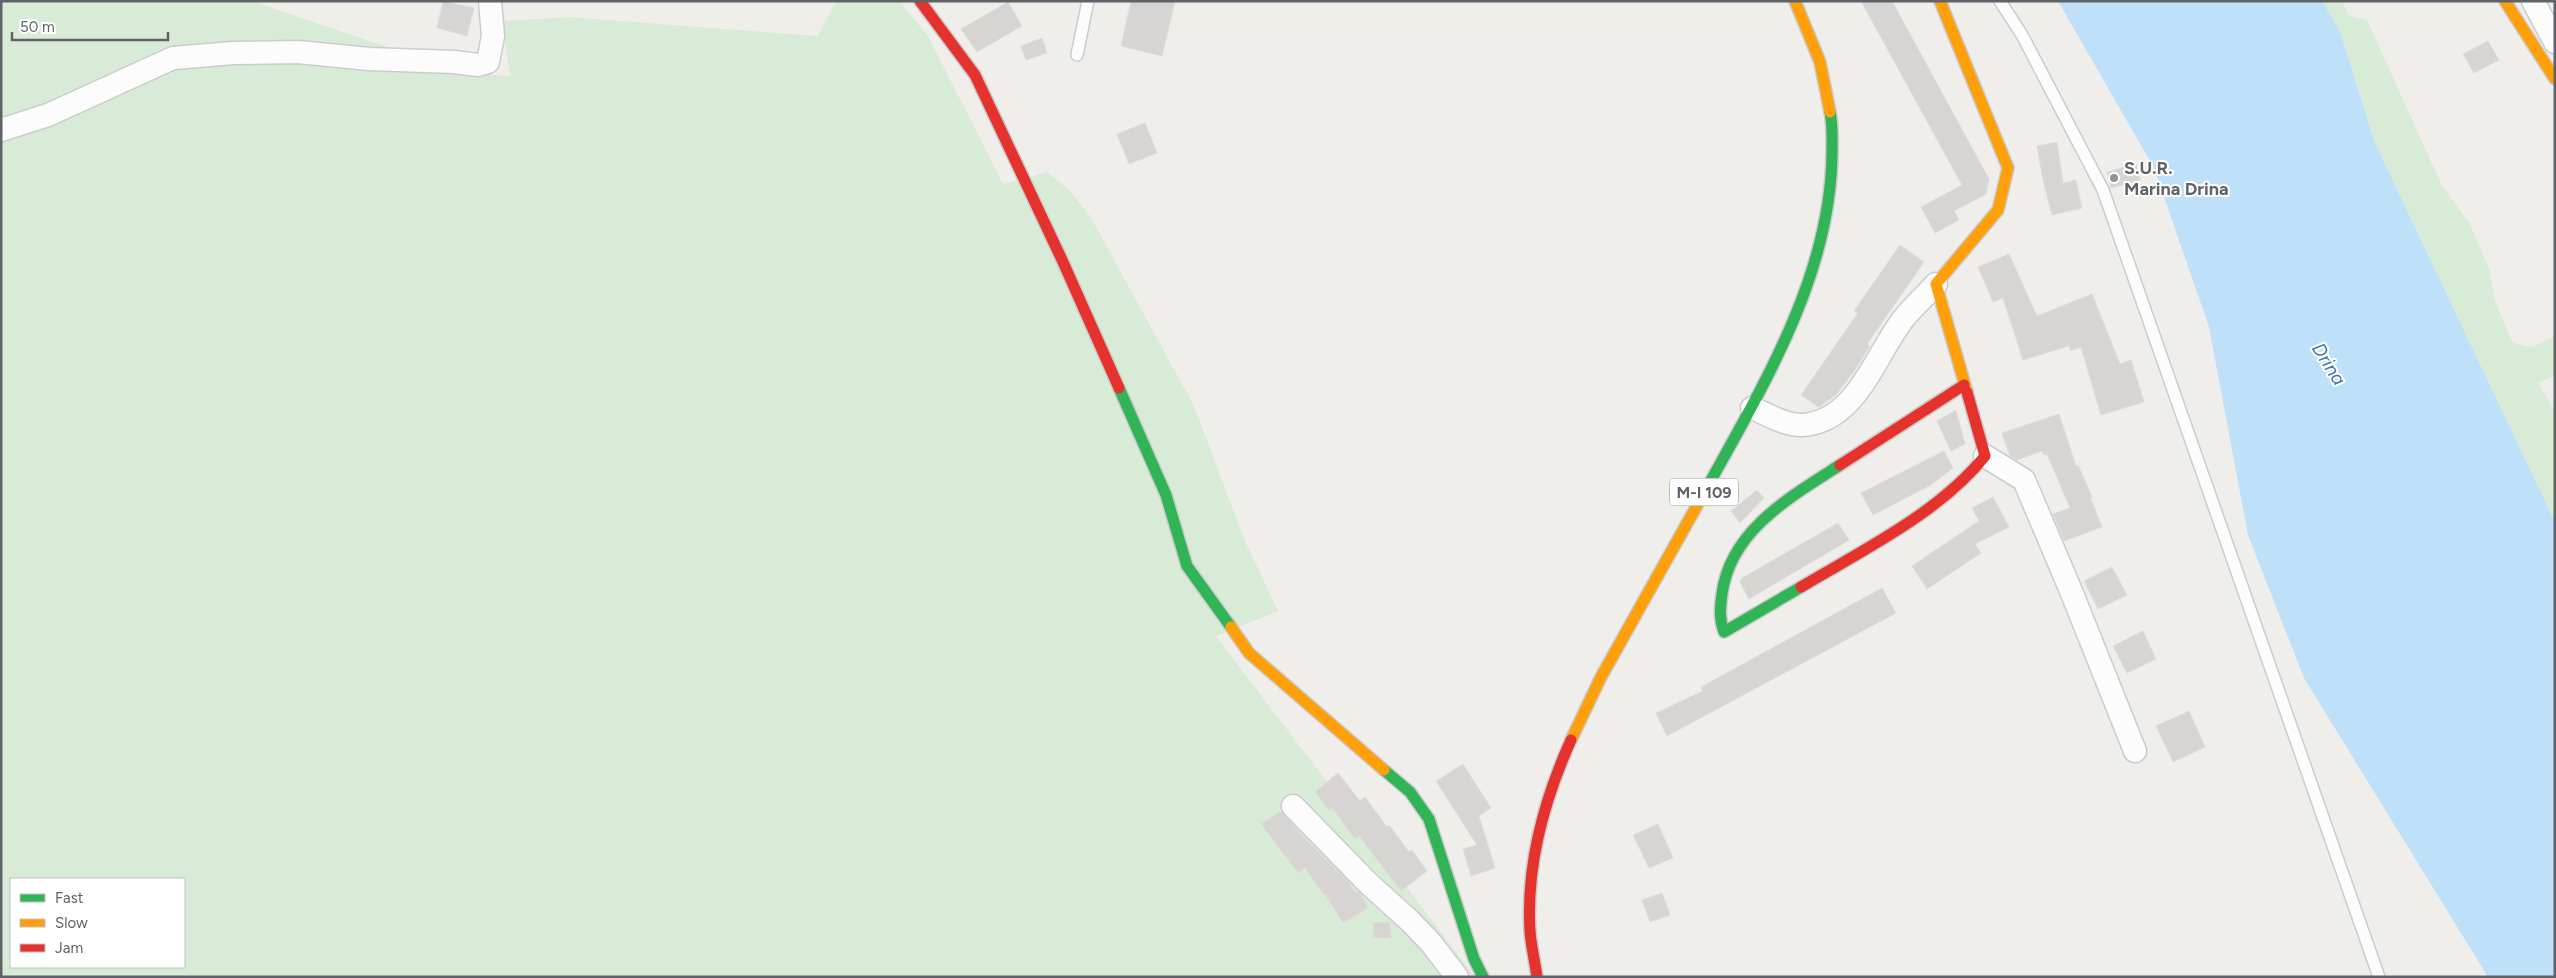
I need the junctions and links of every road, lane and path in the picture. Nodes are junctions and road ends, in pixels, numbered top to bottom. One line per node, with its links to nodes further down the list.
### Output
1 (490, 1): 12 (street)
2 (920, 1): 20 (street)
3 (1088, 1): 10 (lane)
4 (1795, 1): 15 (street, M-I 109)
5 (1940, 1): 13 (street)
6 (2000, 1): 22 (lane)
7 (2505, 1): 11 (street)
8 (2533, 1): 9 (street)
9 (2555, 42)
10 (1077, 55)
11 (2554, 78)
12 (1, 130)
13 (1936, 284): 14 (street); 15 (street)
14 (1964, 385): 16 (street); 16 (street)
15 (1752, 408): 21 (street, M-I 109)
16 (1985, 456): 17 (street)
17 (2135, 751)
18 (1292, 806): 19 (street)
19 (1456, 977)
20 (1483, 977)
21 (1538, 977)
22 (2379, 977)

